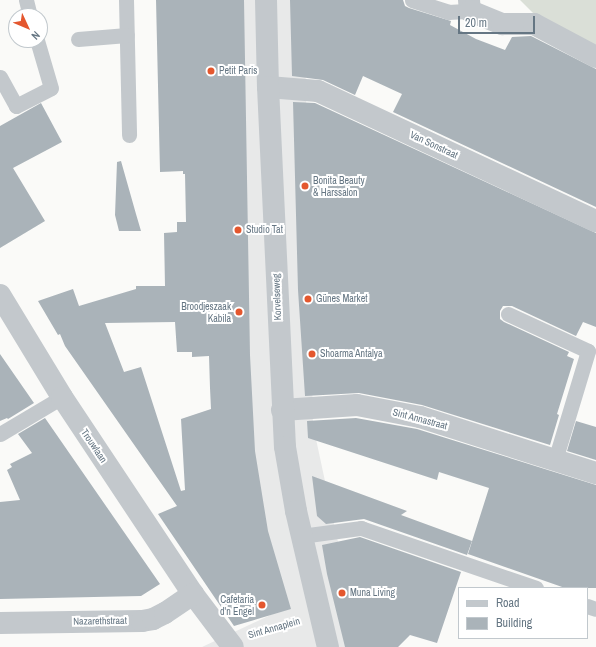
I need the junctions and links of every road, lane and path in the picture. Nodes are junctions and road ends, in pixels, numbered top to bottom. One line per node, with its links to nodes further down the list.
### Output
1 (126, 0): 5 (lane)
2 (266, 0): 10 (street, Korvelseweg)
3 (412, 0): 4 (lane)
4 (469, 5): 8 (street)
5 (127, 36): 6 (lane); 11 (lane)
6 (78, 39)
7 (39, 48): 9 (lane)
8 (596, 57)
9 (0, 77)
10 (268, 87): 12 (street, Van Sonstraat); 17 (street, Korvelseweg)
11 (129, 135)
12 (596, 220)
13 (0, 295): 16 (street, Trouwlaan)
14 (508, 314): 15 (lane)
15 (592, 350): 19 (lane)
16 (62, 398): 18 (lane); 23 (street, Trouwlaan)
17 (282, 410): 19 (street, Sint Annastraat); 21 (street, Korvelseweg)
18 (0, 434)
19 (555, 460): 20 (street, Sint Annastraat)
20 (596, 473)
21 (301, 536): 22 (lane); 24 (street, Korvelseweg)
22 (533, 587)
23 (194, 594): 25 (street, Nazarethstraat); 26 (street)
24 (319, 614): 26 (path, Sint Annaplein); 27 (street)
25 (0, 623)
26 (230, 644)
27 (328, 647)

